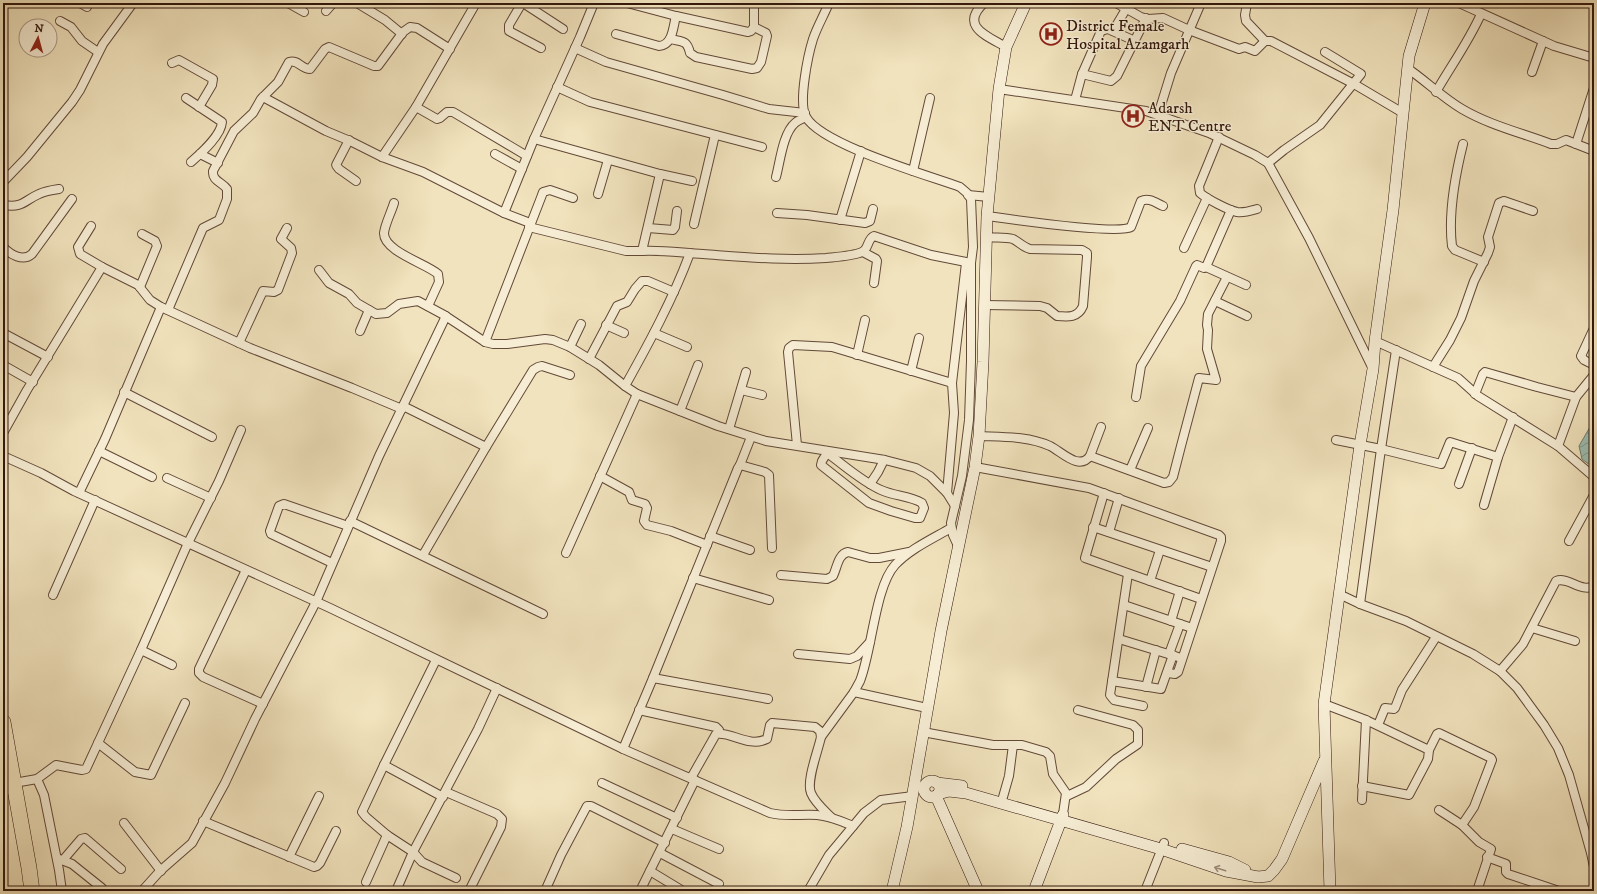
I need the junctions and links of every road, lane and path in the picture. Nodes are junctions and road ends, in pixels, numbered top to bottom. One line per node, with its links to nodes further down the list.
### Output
1 (133, 3): 39 (street)
2 (288, 3): 20 (street)
3 (333, 3): 19 (street)
4 (357, 3): 29 (street)
5 (476, 3): 38 (street)
6 (523, 3): 26 (street); 36 (street)
7 (594, 3): 37 (street)
8 (627, 3): 22 (street)
9 (754, 3): 25 (street)
10 (829, 3): 58 (street)
11 (984, 3): 35 (street)
12 (1026, 3): 35 (street)
13 (1116, 3): 18 (street)
14 (1201, 3): 27 (street)
15 (1247, 3): 33 (street)
16 (1425, 3): 43 (street)
17 (1459, 3): 21 (street)
18 (1126, 8): 23 (street); 28 (street)
19 (326, 11)
20 (304, 12)
21 (1481, 14): 34 (street); 50 (street)
22 (676, 16): 25 (street); 31 (street)
23 (1146, 18): 27 (street); 32 (street)
24 (60, 20): 39 (street)
25 (754, 27): 31 (street)
26 (563, 29)
27 (1189, 30): 33 (street); 59 (street)
28 (1113, 31): 32 (street); 45 (street)
29 (402, 34): 38 (street); 51 (street)
30 (616, 34): 31 (street)
31 (670, 39)
32 (1135, 41): 45 (street)
33 (1265, 41): 46 (street)
34 (1543, 41): 41 (street); 44 (street)
35 (1006, 47): 49 (street)
36 (541, 48)
37 (575, 48): 47 (street); 58 (street)
38 (450, 49): 56 (street)
39 (98, 52): 83 (street)
40 (1325, 52): 46 (street)
41 (1594, 58)
42 (172, 63): 55 (street)
43 (1407, 68): 50 (street); 57 (street)
44 (1532, 72)
45 (1082, 74): 54 (street)
46 (1354, 84): 57 (street); 76 (street)
47 (557, 88): 60 (street); 62 (street)
48 (1594, 88): 65 (street)
49 (999, 89): 54 (street); 87 (street)
50 (1436, 92): 65 (street)
51 (262, 97): 63 (street); 75 (street)
52 (186, 98): 55 (street)
53 (930, 98): 78 (street)
54 (1075, 100): 59 (street)
55 (199, 107): 69 (street)
56 (416, 107): 71 (street); 72 (street)
57 (1403, 113): 141 (street)
58 (805, 115): 67 (street); 80 (street)
59 (1158, 115): 61 (street)
60 (715, 135): 66 (street); 103 (street)
61 (1218, 137): 76 (street); 89 (street)
62 (534, 139): 71 (street); 73 (street)
63 (348, 140): 72 (street); 82 (street)
64 (1463, 144): 115 (street)
65 (1576, 144): 68 (street)
66 (762, 147)
67 (861, 151): 78 (street); 102 (street)
68 (1594, 151)
69 (200, 154): 74 (street); 75 (street)
70 (495, 154): 77 (street)
71 (527, 156): 77 (street)
72 (382, 157): 99 (street)
73 (608, 160): 79 (street); 85 (street)
74 (191, 162)
75 (218, 163): 128 (street)
76 (1268, 163): 154 (street)
77 (522, 169): 99 (street)
78 (913, 171): 86 (street)
79 (660, 174): 81 (street); 107 (street)
80 (776, 177)
81 (692, 180)
82 (356, 181)
83 (3, 182)
84 (59, 189): 92 (street)
85 (598, 194)
86 (968, 195): 87 (street); 116 (street)
87 (989, 197): 101 (street)
88 (573, 198): 104 (street)
89 (1207, 198): 97 (street); 111 (street)
90 (72, 199): 110 (street)
91 (394, 204): 127 (street)
92 (3, 205)
93 (1163, 206): 101 (street)
94 (1257, 209): 97 (street)
95 (677, 210): 107 (street)
96 (873, 210): 102 (street)
97 (1232, 210): 118 (street)
98 (1533, 211): 115 (street)
99 (504, 213): 104 (street)
100 (777, 213): 102 (street)
101 (987, 216): 109 (street)
102 (840, 220)
103 (694, 224)
104 (529, 225): 112 (street); 142 (street)
105 (91, 226): 117 (street)
106 (287, 228): 143 (street)
107 (648, 228): 112 (street)
108 (142, 234): 123 (street)
109 (987, 237): 126 (street); 126 (street)
110 (3, 247)
111 (1184, 248)
112 (642, 251): 114 (street)
113 (863, 252): 114 (street); 116 (street); 121 (street)
114 (690, 253): 124 (street)
115 (1484, 262): 153 (street)
116 (969, 263): 160 (street); 210 (street)
117 (102, 267): 123 (street); 148 (street)
118 (1206, 267): 120 (street); 168 (street)
119 (319, 270): 129 (street)
120 (1227, 277): 122 (street); 125 (street)
121 (874, 283)
122 (1246, 285)
123 (140, 287): 128 (street)
124 (674, 292): 134 (street); 139 (street)
125 (1215, 301): 131 (street); 195 (street)
126 (984, 305): 177 (street)
127 (428, 306): 129 (street); 130 (street)
128 (164, 308): 143 (street); 163 (street)
129 (369, 310): 136 (street)
130 (446, 316): 142 (street); 169 (street)
131 (1247, 316)
132 (865, 320): 147 (street)
133 (581, 324): 144 (street)
134 (606, 325): 138 (street); 149 (street)
135 (1594, 328): 152 (street)
136 (360, 331)
137 (3, 333): 148 (street)
138 (624, 333)
139 (654, 333): 145 (street); 161 (street)
140 (919, 338): 155 (street)
141 (1375, 341): 146 (street); 154 (street)
142 (485, 342): 144 (street)
143 (239, 343): 169 (street)
144 (570, 347): 149 (street)
145 (687, 347)
146 (1396, 350): 153 (street); 186 (street)
147 (857, 355): 155 (street); 181 (street)
148 (48, 357): 159 (street)
149 (589, 359): 161 (street)
150 (3, 365): 159 (street)
151 (698, 365): 170 (street)
152 (1594, 366)
153 (1433, 367): 165 (street)
154 (1373, 369): 182 (street)
155 (911, 371): 160 (street)
156 (746, 372): 162 (street)
157 (570, 375): 184 (street)
158 (1594, 375): 167 (street)
159 (32, 382): 176 (street)
160 (952, 383): 203 (street)
161 (625, 386): 164 (street)
162 (741, 390): 166 (street); 175 (street)
163 (124, 392): 178 (street); 187 (street)
164 (637, 394): 170 (street); 196 (street)
165 (1475, 394): 167 (street); 171 (street)
166 (762, 395)
167 (1576, 396): 183 (street)
168 (1136, 397)
169 (402, 408): 184 (street); 211 (street)
170 (680, 412): 175 (street)
171 (1513, 417): 183 (street); 191 (street)
172 (1101, 427): 190 (street)
173 (1148, 428): 195 (street)
174 (241, 430): 206 (street)
175 (728, 430): 179 (street)
176 (3, 433)
177 (979, 436): 190 (street); 194 (street)
178 (212, 437)
179 (751, 437): 181 (street); 193 (street)
180 (1336, 440): 182 (street)
181 (797, 445): 188 (street)
182 (1360, 445): 186 (street); 235 (street)
183 (1558, 446): 198 (street)
184 (486, 447): 225 (street)
185 (1472, 448): 186 (street); 191 (street); 201 (street)
186 (1381, 449): 240 (street)
187 (99, 451): 197 (street); 202 (street)
188 (825, 451): 192 (street); 200 (street); 200 (street)
189 (3, 456): 202 (street)
190 (1090, 456): 195 (street)
191 (1498, 457): 209 (street)
192 (884, 460): 200 (street); 203 (street)
193 (740, 465): 215 (street); 219 (street)
194 (975, 467): 204 (street); 220 (street)
195 (1130, 470)
196 (600, 476): 218 (street); 224 (street)
197 (152, 477)
198 (1594, 477)
199 (167, 478): 206 (street)
200 (870, 484)
201 (1459, 484)
202 (79, 493): 208 (street)
203 (947, 493): 210 (street)
204 (1104, 493): 207 (street); 212 (street)
205 (1594, 495): 216 (street)
206 (211, 498): 217 (street)
207 (1119, 498): 214 (street); 227 (street)
208 (94, 500): 217 (street); 236 (street)
209 (1484, 505)
210 (955, 506): 213 (street)
211 (349, 523): 225 (street); 226 (street); 226 (street)
212 (1093, 527): 214 (street); 229 (street)
213 (951, 528): 220 (street); 223 (street)
214 (1109, 532): 222 (street)
215 (710, 536): 218 (street); 221 (street)
216 (1569, 541)
217 (188, 543): 228 (street); 251 (street)
218 (707, 544): 231 (street)
219 (772, 548)
220 (959, 548): 270 (street)
221 (750, 550)
222 (1160, 550): 227 (street); 232 (street)
223 (910, 552): 230 (street); 250 (street)
224 (566, 553)
225 (423, 555): 242 (street)
226 (332, 563): 239 (street)
227 (1212, 567): 237 (street)
228 (246, 570): 239 (street); 267 (street)
229 (1128, 574): 232 (street); 241 (street)
230 (781, 575)
231 (692, 578): 238 (street); 260 (street)
232 (1150, 581): 234 (street)
233 (1594, 586): 246 (street)
234 (1180, 591): 237 (street); 243 (street)
235 (1339, 594): 240 (street); 268 (street)
236 (53, 595)
237 (1201, 599): 245 (street)
238 (769, 600)
239 (316, 602): 256 (street); 267 (street)
240 (1360, 604): 247 (street)
241 (1124, 605): 243 (street); 248 (street)
242 (543, 614)
243 (1171, 621): 244 (street)
244 (1180, 624): 245 (street); 254 (street)
245 (1192, 628): 255 (street)
246 (1532, 628): 249 (street); 258 (street)
247 (1436, 637): 258 (street); 275 (street)
248 (1119, 639): 252 (street); 261 (street)
249 (1575, 641)
250 (871, 642): 253 (street); 264 (street)
251 (141, 650): 257 (street); 279 (street)
252 (1156, 650): 254 (street); 262 (street)
253 (798, 654)
254 (1171, 655): 255 (street); 259 (street)
255 (1183, 658): 259 (street)
256 (436, 660): 263 (street); 285 (street)
257 (172, 665)
258 (1500, 671): 317 (street)
259 (1168, 673): 262 (street)
260 (653, 678): 265 (street); 271 (street)
261 (1112, 681): 262 (street); 269 (street)
262 (1146, 687)
263 (497, 688): 281 (street); 292 (street)
264 (854, 692): 270 (street); 278 (street)
265 (768, 699)
266 (185, 703): 279 (street)
267 (264, 704): 302 (street)
268 (1324, 704): 273 (street); 283 (street)
269 (1143, 706)
270 (927, 708): 276 (street)
271 (639, 710): 277 (street); 281 (street)
272 (1078, 710): 295 (street)
273 (1366, 720): 275 (street); 290 (street)
274 (3, 722): 288 (highway)
275 (1378, 725): 282 (street)
276 (923, 732): 280 (street); 284 (street)
277 (719, 733): 278 (street); 287 (street)
278 (821, 737): 301 (street)
279 (98, 742): 286 (street)
280 (1013, 745): 295 (street); 296 (street)
281 (623, 749): 287 (street)
282 (1428, 750): 290 (street); 304 (street)
283 (1326, 756): 310 (street); 338 (street)
284 (918, 759): 291 (street); 294 (street)
285 (384, 765): 292 (street); 308 (street)
286 (36, 779): 288 (street); 316 (street)
287 (693, 779): 300 (street); 301 (street)
288 (14, 783): 325 (highway)
289 (602, 783): 300 (street)
290 (1362, 786): 297 (street)
291 (933, 789): 294 (street); 296 (street); 299 (street); 335 (street)
292 (444, 794): 312 (street); 329 (street)
293 (319, 796): 314 (street)
294 (913, 796): 305 (street); 334 (street)
295 (1067, 796): 299 (street)
296 (1003, 797): 299 (street)
297 (1362, 800)
298 (1439, 810): 304 (street)
299 (1062, 816): 310 (street); 336 (street)
300 (677, 818): 306 (street)
301 (832, 818): 305 (street)
302 (203, 821): 314 (street); 319 (street)
303 (124, 823): 319 (street)
304 (1462, 825): 315 (street)
305 (853, 826): 333 (street)
306 (672, 829): 309 (street); 311 (street)
307 (336, 831): 314 (street)
308 (387, 834): 312 (street); 322 (street)
309 (665, 843): 313 (street); 330 (street)
310 (1163, 846): 337 (street)
311 (719, 849)
312 (413, 852): 321 (street); 328 (street)
313 (660, 853): 320 (street); 323 (street)
314 (289, 857)
315 (1488, 857): 339 (street); 340 (street)
316 (60, 859): 318 (street); 324 (street); 326 (street)
317 (1594, 867)
318 (121, 869)
319 (161, 871): 327 (street)
320 (650, 871): 331 (street); 332 (street)
321 (456, 878)
322 (366, 882)
323 (719, 884)
324 (102, 888)
325 (32, 891)
326 (62, 891)
327 (143, 891)
328 (396, 891)
329 (469, 891)
330 (545, 891)
331 (640, 891)
332 (683, 891)
333 (808, 891)
334 (892, 891)
335 (978, 891)
336 (1034, 891)
337 (1145, 891)
338 (1330, 891)
339 (1477, 891)
340 (1559, 891)

